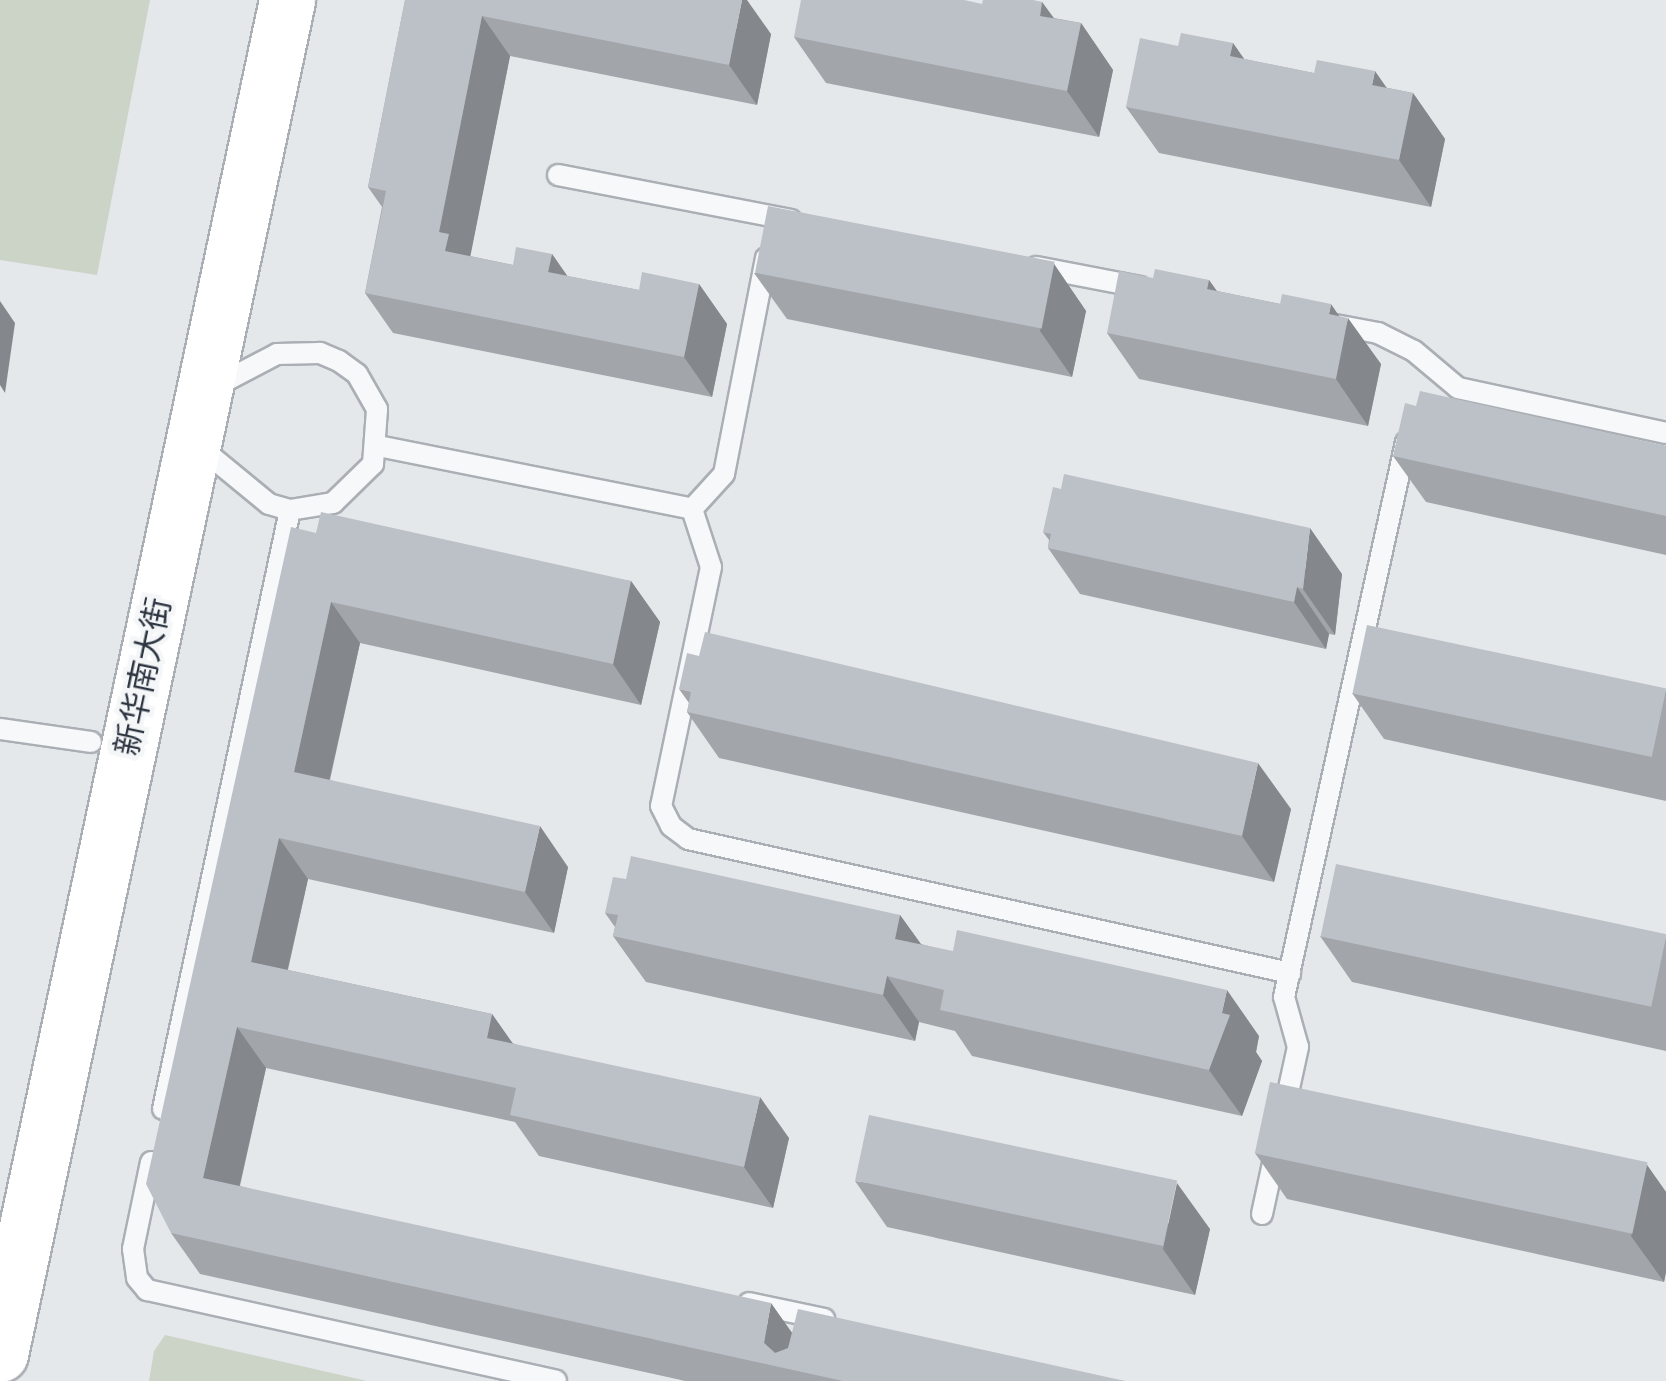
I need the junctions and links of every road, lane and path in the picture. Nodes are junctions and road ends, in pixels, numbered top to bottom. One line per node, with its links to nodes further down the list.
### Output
1 (248, 0): 16 (main road, 新华南大街)
2 (287, 0): 9 (main road, 新华南大街)
3 (558, 175): 4 (lane)
4 (774, 217): 5 (lane); 13 (lane)
5 (812, 224)
6 (1008, 262): 7 (lane)
7 (1164, 292)
8 (1300, 318): 11 (lane)
9 (199, 417): 12 (lane); 14 (lane); 22 (main road, 新华南大街)
10 (1415, 417): 17 (lane)
11 (1666, 433)
12 (378, 446): 13 (lane); 14 (lane)
13 (692, 509): 17 (lane)
14 (290, 510): 23 (lane)
15 (0, 728): 16 (lane)
16 (91, 742): 18 (main road, 新华南大街)
17 (1290, 973): 19 (lane)
18 (0, 1172)
19 (1262, 1214)
20 (722, 1297): 21 (lane)
21 (826, 1324)
22 (0, 1354)
23 (556, 1381)

